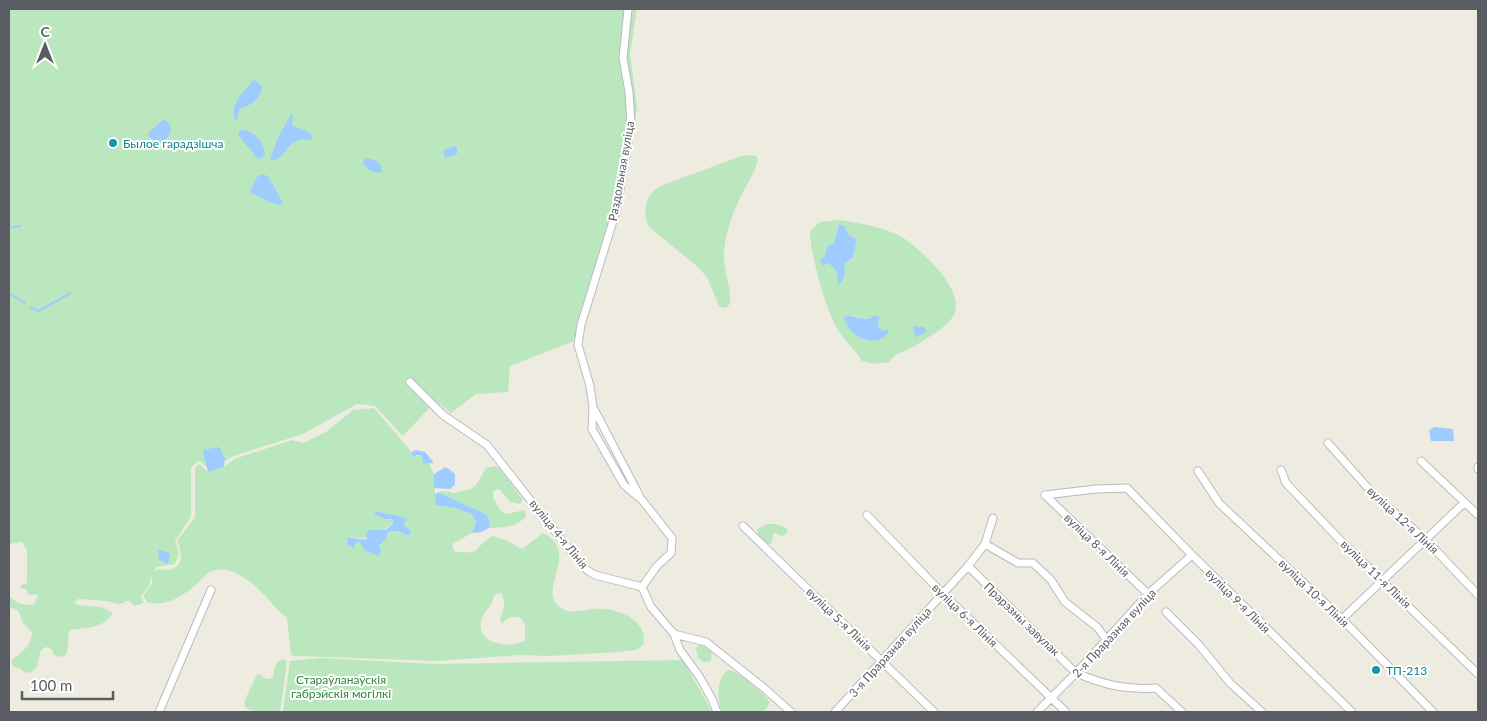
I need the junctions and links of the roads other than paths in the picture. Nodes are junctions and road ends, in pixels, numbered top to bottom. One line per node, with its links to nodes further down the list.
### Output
1 (628, 9): 3 (street, Раздольная вуліца)
2 (410, 382): 20 (street, вуліца 4-я Лінія)
3 (593, 407): 9 (street); 9 (street)
4 (1328, 443): 15 (street, вуліца 12-я Лінія)
5 (1421, 461): 10 (street)
6 (1281, 470): 19 (street, вуліца 11-я Лінія)
7 (1198, 471): 26 (street, вуліца 10-я Лінія)
8 (1127, 488): 17 (street, вуліца 9-я Лінія); 23 (street, вуліца 8-я Лінія)
9 (642, 500): 20 (street)
10 (1464, 503): 12 (street); 15 (street)
11 (867, 515): 22 (street, вуліца 6-я Лінія)
12 (1478, 515)
13 (993, 518): 16 (street, 3-я Праразная вуліца)
14 (743, 526): 29 (street, вуліца 5-я Лінія)
15 (1426, 540): 19 (street); 24 (street, вуліца 12-я Лінія)
16 (985, 544): 18 (street, 3-я Праразная вуліца); 28 (street)
17 (1192, 556): 23 (street, 2-я Праразная вуліца); 42 (street, вуліца 9-я Лінія)
18 (968, 566): 22 (street, 3-я Праразная вуліца); 30 (street, Прарэзны завулак)
19 (1383, 580): 26 (street); 31 (street, вуліца 11-я Лінія)
20 (642, 588): 27 (street)
21 (211, 590): 33 (street)
22 (942, 593): 29 (street, 3-я Праразная вуліца); 32 (street, вуліца 6-я Лінія)
23 (1148, 594): 28 (street, 2-я Праразная вуліца)
24 (1478, 595)
25 (1166, 612): 41 (street)
26 (1342, 620): 43 (street, вуліца 10-я Лінія)
27 (674, 634): 34 (street); 35 (street)
28 (1106, 639): 30 (street, 2-я Праразная вуліца)
29 (882, 661): 36 (street, 3-я Праразная вуліца); 37 (street, вуліца 5-я Лінія)
30 (1076, 673): 32 (street, 2-я Праразная вуліца); 40 (street)
31 (1478, 674)
32 (1051, 698): 38 (street, 2-я Праразная вуліца); 39 (street, вуліца 6-я Лінія)
33 (158, 712)
34 (717, 712)
35 (792, 712)
36 (835, 712)
37 (934, 712)
38 (1038, 712)
39 (1066, 712)
40 (1182, 712)
41 (1262, 712)
42 (1352, 712)
43 (1433, 712)

